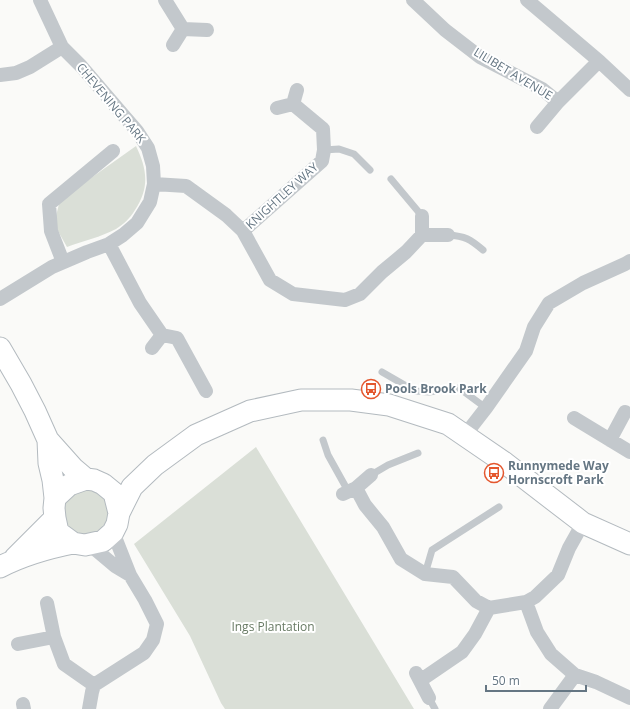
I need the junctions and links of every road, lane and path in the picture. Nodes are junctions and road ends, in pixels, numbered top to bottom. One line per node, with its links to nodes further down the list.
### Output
1 (40, 0): 8 (street, CHEVENING PARK)
2 (165, 0): 5 (street)
3 (413, 0): 13 (street, LILIBET AVENUE)
4 (526, 0): 9 (street)
5 (183, 28): 6 (street); 7 (street)
6 (207, 30)
7 (173, 45)
8 (62, 48): 10 (street); 21 (street, CHEVENING PARK)
9 (599, 61): 12 (street); 13 (street, LILIBET AVENUE)
10 (0, 75)
11 (297, 90): 14 (street)
12 (630, 90)
13 (558, 102): 16 (street, LILIBET AVENUE)
14 (293, 104): 15 (street); 17 (street, KNIGHTLEY WAY)
15 (277, 108)
16 (537, 127)
17 (324, 150): 19 (lane); 23 (street, KNIGHTLEY WAY)
18 (113, 151): 29 (street)
19 (370, 170)
20 (391, 180): 22 (lane)
21 (154, 184): 23 (street, KNIGHTLEY WAY); 26 (street, CHEVENING PARK)
22 (422, 216): 24 (street)
23 (243, 231): 24 (street, KNIGHTLEY WAY)
24 (422, 235): 25 (street)
25 (448, 235): 27 (lane)
26 (108, 244): 29 (street, CHEVENING PARK); 31 (street)
27 (483, 250)
28 (630, 261): 36 (street)
29 (63, 262): 30 (street, CHEVENING PARK)
30 (0, 299)
31 (162, 335): 33 (street); 35 (street)
32 (0, 348): 40 (street)
33 (152, 348)
34 (382, 372): 36 (lane)
35 (206, 391)
36 (486, 408): 39 (street)
37 (625, 412): 42 (street)
38 (574, 418): 42 (street)
39 (464, 435): 45 (street); 52 (street)
40 (48, 440): 47 (street); 50 (street)
41 (323, 440): 48 (lane)
42 (610, 440): 43 (street)
43 (630, 452)
44 (418, 453): 46 (lane)
45 (155, 465): 47 (street); 51 (street)
46 (371, 475): 48 (street)
47 (94, 481): 50 (street); 51 (street)
48 (349, 491): 57 (street)
49 (499, 507): 57 (lane)
50 (55, 508): 54 (street); 56 (street)
51 (119, 513): 53 (street)
52 (583, 523): 55 (street); 59 (street)
53 (113, 532): 54 (street); 58 (street)
54 (79, 544): 56 (street); 58 (street)
55 (630, 544)
56 (7, 563)
57 (425, 574): 61 (street)
58 (130, 575): 65 (street)
59 (526, 602): 61 (street); 64 (street)
60 (47, 603): 62 (street)
61 (489, 608): 67 (street)
62 (54, 637): 63 (street); 65 (street)
63 (18, 644)
64 (575, 675): 66 (street); 69 (street)
65 (94, 685): 68 (street)
66 (630, 698)
67 (432, 704)
68 (89, 709)
69 (550, 709)

